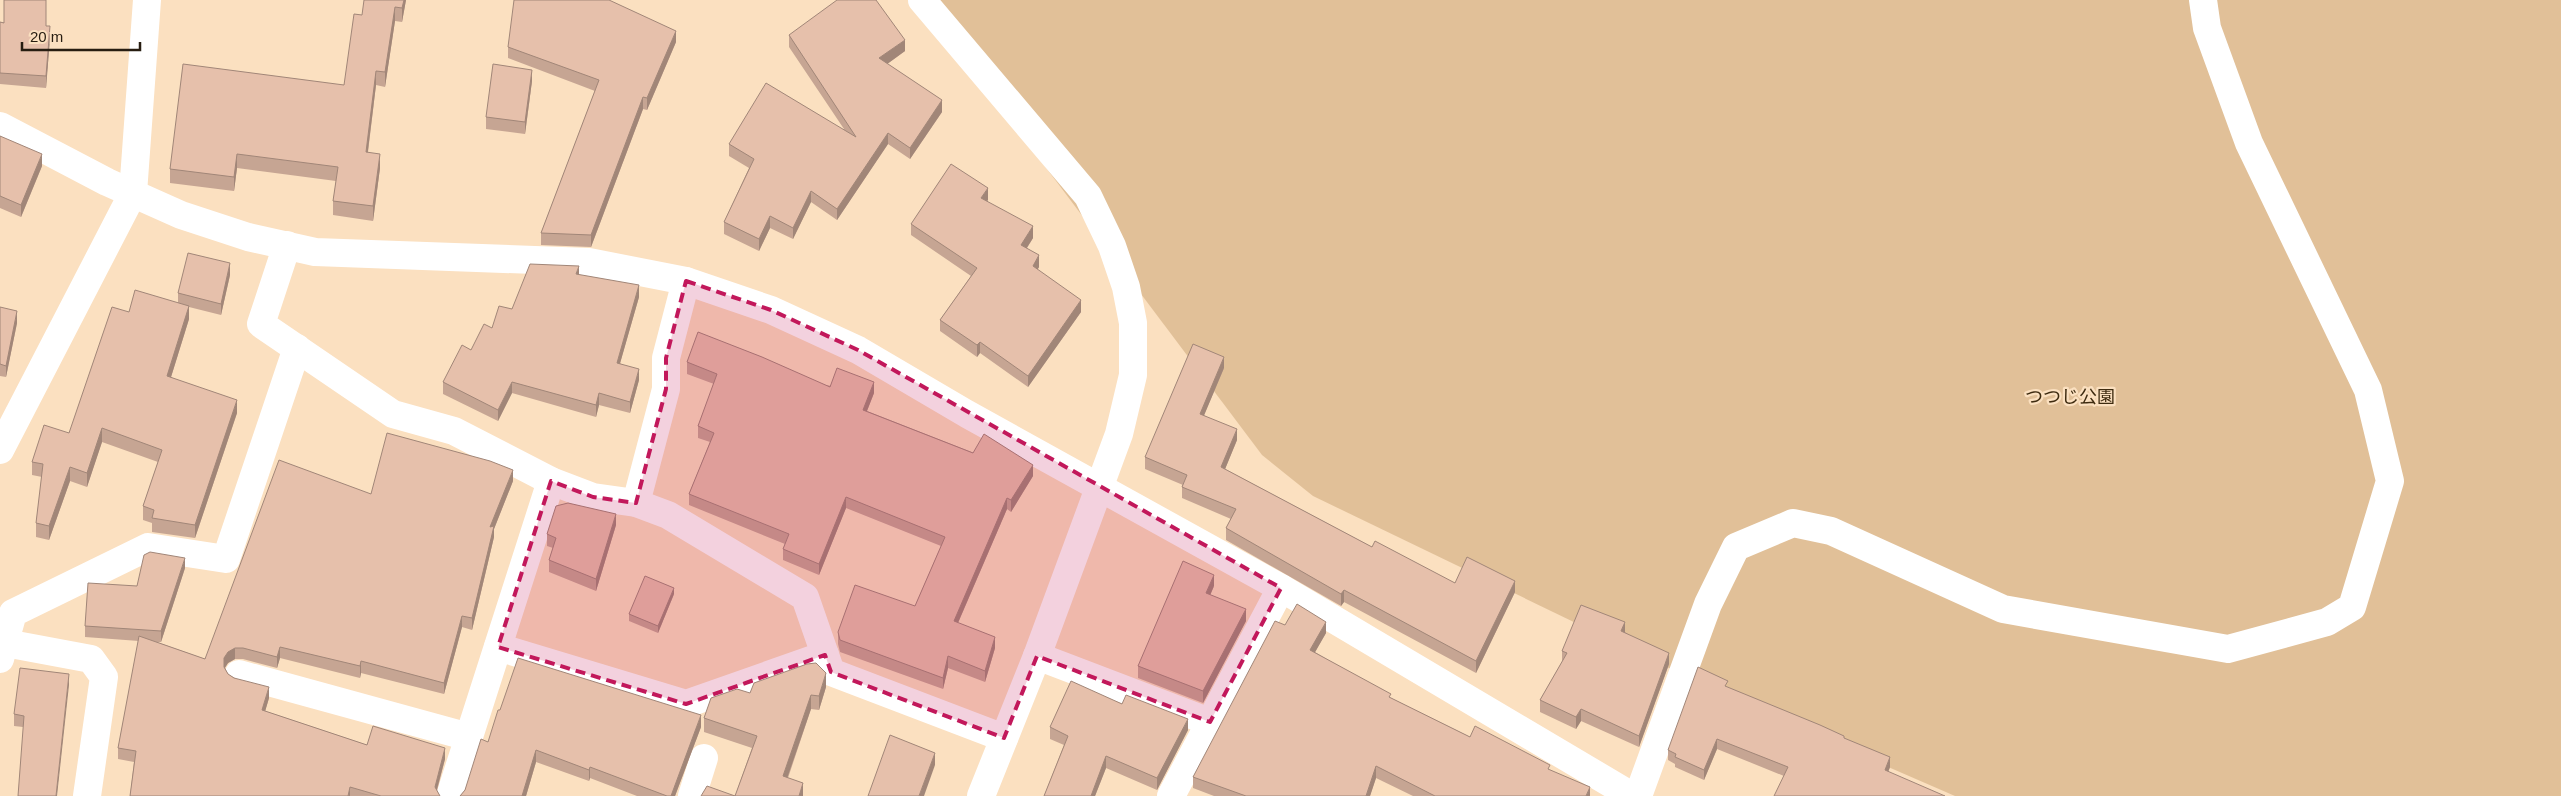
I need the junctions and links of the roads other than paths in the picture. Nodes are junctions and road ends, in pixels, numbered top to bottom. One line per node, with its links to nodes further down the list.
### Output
1 (147, 0): 5 (street)
2 (922, 0): 11 (street)
3 (2203, 0): 30 (street)
4 (0, 126): 5 (street)
5 (133, 193): 6 (street); 9 (street)
6 (287, 246): 7 (street); 8 (street)
7 (686, 281): 11 (street); 12 (street)
8 (297, 348): 10 (street); 14 (street)
9 (4, 434)
10 (551, 481): 12 (street); 15 (street)
11 (1098, 486): 13 (street); 18 (street)
12 (636, 503): 17 (street)
13 (1281, 588): 20 (street); 29 (street)
14 (6, 607): 16 (street)
15 (498, 646): 17 (street); 21 (street)
16 (1, 648): 24 (street)
17 (825, 654): 22 (street)
18 (1036, 656): 20 (street); 22 (street)
19 (239, 674): 21 (street)
20 (1210, 722): 28 (street)
21 (469, 737): 25 (street)
22 (1004, 738): 27 (street)
23 (704, 758): 26 (street)
24 (87, 796)
25 (450, 796)
26 (692, 796)
27 (981, 796)
28 (1171, 796)
29 (1632, 796)
30 (1638, 796)

